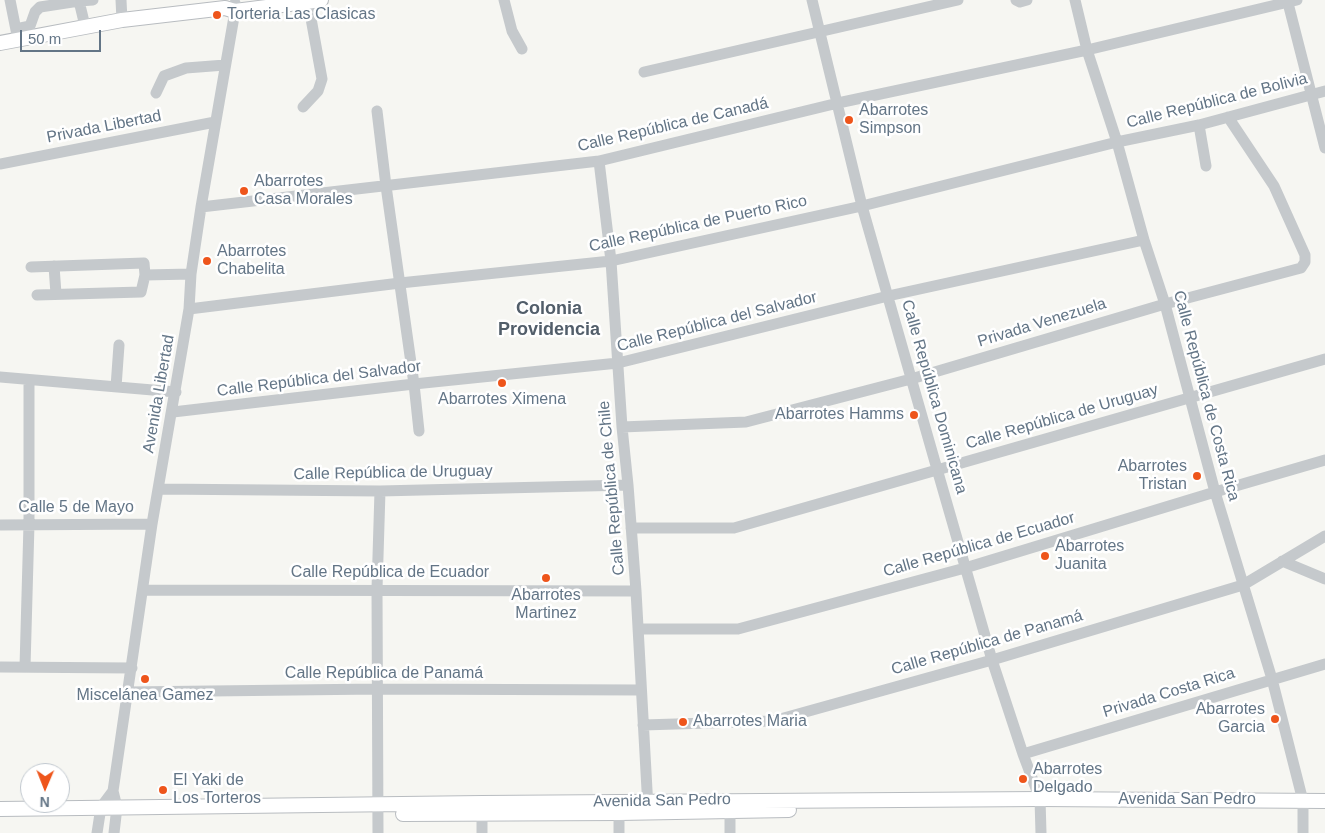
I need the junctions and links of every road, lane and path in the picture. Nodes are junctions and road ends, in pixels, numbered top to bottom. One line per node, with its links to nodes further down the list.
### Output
1 (10, 0): 16 (street)
2 (93, 0): 8 (street)
3 (121, 0): 12 (street)
4 (504, 0): 18 (street)
5 (812, 0): 15 (street, Calle República Dominicana)
6 (958, 0): 15 (street)
7 (1075, 0): 19 (street, Calle República de Costa Rica)
8 (79, 1): 13 (street); 14 (street)
9 (315, 1): 11 (main road); 26 (street)
10 (1293, 1): 19 (street, Calle República de Canadá); 24 (street)
11 (236, 5): 12 (main road); 20 (street, Avenida Libertad)
12 (122, 20): 13 (main road)
13 (85, 26): 14 (main road)
14 (31, 31): 16 (main road)
15 (821, 32): 21 (street); 25 (street, Calle República Dominicana)
16 (17, 34): 17 (main road)
17 (0, 44)
18 (522, 49)
19 (1087, 50): 25 (street, Calle República de Canadá); 31 (street, Calle República de Costa Rica)
20 (225, 65): 23 (street); 29 (street, Avenida Libertad)
21 (644, 72)
22 (1325, 91): 24 (street, Calle República de Bolivia)
23 (156, 93)
24 (1312, 94): 28 (street, Calle República de Bolivia); 32 (street)
25 (838, 103): 33 (street, Calle República de Canadá); 37 (street, Calle República Dominicana)
26 (303, 107)
27 (377, 110): 36 (street)
28 (1228, 118): 30 (street, Calle República de Bolivia); 49 (street, Privada Venezuela)
29 (215, 122): 34 (street, Privada Libertad); 38 (street, Avenida Libertad)
30 (1199, 125): 31 (street, Calle República de Bolivia); 35 (street)
31 (1117, 142): 37 (street, Calle República de Puerto Rico); 39 (street, Calle República de Costa Rica)
32 (1325, 148)
33 (599, 161): 36 (street, Calle República de Canadá); 40 (street, Calle República de Chile)
34 (0, 164)
35 (1206, 166)
36 (386, 186): 38 (street, Calle República de Canadá); 45 (street)
37 (862, 206): 40 (street, Calle República de Puerto Rico); 48 (street, Calle República Dominicana)
38 (201, 207): 43 (street, Avenida Libertad)
39 (1144, 240): 48 (street, Calle República del Salvador); 49 (street, Calle República de Costa Rica)
40 (611, 261): 45 (street, Calle República de Puerto Rico); 53 (street, Calle República de Chile)
41 (54, 266): 42 (street); 44 (street); 46 (street)
42 (31, 267)
43 (191, 274): 44 (street); 50 (street, Avenida Libertad)
44 (146, 275): 46 (street)
45 (400, 283): 50 (street, Calle República de Puerto Rico); 57 (street)
46 (56, 294): 47 (street)
47 (37, 295)
48 (888, 296): 53 (street, Calle República del Salvador); 55 (street, Calle República Dominicana)
49 (1165, 304): 55 (street, Privada Venezuela); 60 (street, Calle República de Costa Rica)
50 (189, 310): 59 (street, Avenida Libertad)
51 (119, 344): 58 (street)
52 (1325, 360): 60 (street, Calle República de Uruguay)
53 (618, 363): 57 (street, Calle República del Salvador); 62 (street, Calle República de Chile)
54 (0, 378): 56 (street)
55 (911, 379): 62 (street, Privada Venezuela); 65 (street, Calle República Dominicana)
56 (29, 380): 58 (street); 70 (street)
57 (414, 384): 61 (street, Calle República del Salvador); 63 (street)
58 (116, 387): 59 (street)
59 (176, 392): 61 (street, Avenida Libertad)
60 (1190, 397): 65 (street, Calle República de Uruguay); 69 (street, Calle República de Costa Rica)
61 (173, 412): 67 (street, Avenida Libertad)
62 (622, 427): 66 (street, Calle República de Chile)
63 (419, 431)
64 (1325, 460): 69 (street, Calle República de Ecuador)
65 (937, 469): 73 (street, Calle República de Uruguay); 76 (street, Calle República Dominicana)
66 (628, 485): 68 (street, Calle República de Uruguay); 73 (street, Calle República de Chile)
67 (158, 489): 68 (street, Calle República de Uruguay); 71 (street, Avenida Libertad)
68 (380, 491): 79 (street)
69 (1215, 492): 76 (street, Calle República de Ecuador); 78 (street, Calle República de Costa Rica)
70 (29, 524): 71 (street, Calle 5 de Mayo); 72 (street, Calle 5 de Mayo); 86 (street)
71 (152, 524): 80 (street, Avenida Libertad)
72 (0, 525)
73 (631, 528): 81 (street, Calle República de Chile)
74 (1325, 536): 75 (street, Calle República de Panamá)
75 (1282, 561): 77 (street); 78 (street, Calle República de Panamá)
76 (965, 568): 82 (street, Calle República de Ecuador); 83 (street, Calle República Dominicana)
77 (1325, 579)
78 (1244, 584): 83 (street, Calle República de Panamá); 88 (street, Calle República de Costa Rica)
79 (377, 589): 80 (street, Calle República de Ecuador); 81 (street, Calle República de Ecuador); 89 (street)
80 (144, 590): 87 (street, Avenida Libertad)
81 (636, 591): 82 (street, Calle República de Chile)
82 (638, 629): 90 (street, Calle República de Chile)
83 (992, 660): 92 (street, Calle República de Panamá); 93 (street, Calle República Dominicana)
84 (1325, 664): 88 (street, Privada Costa Rica)
85 (0, 667): 86 (street)
86 (25, 667): 87 (street)
87 (132, 668): 91 (street, Avenida Libertad)
88 (1272, 679): 93 (street, Privada Costa Rica); 97 (street, Calle República de Costa Rica)
89 (377, 690): 90 (street, Calle República de Panamá); 91 (street, Calle República de Panamá); 103 (street)
90 (641, 690): 92 (street, Calle República de Chile)
91 (128, 692): 94 (street, Avenida Libertad)
92 (643, 725): 99 (street, Calle República de Chile)
93 (1023, 754): 96 (street, Calle República Dominicana)
94 (113, 791): 105 (street); 106 (street, Avenida Libertad)
95 (1325, 801): 97 (main road, Avenida San Pedro)
96 (1040, 803): 97 (main road, Avenida San Pedro); 98 (main road, Avenida San Pedro); 114 (street, Calle República Dominicana)
97 (1303, 805): 104 (main road, Avenida San Pedro); 115 (street, Calle República de Costa Rica)
98 (730, 806): 99 (main road, Avenida San Pedro); 113 (street)
99 (648, 807): 102 (main road, Avenida San Pedro)
100 (0, 808): 105 (main road, Avenida San Pedro)
101 (482, 808): 102 (main road, Avenida San Pedro); 103 (main road, Avenida San Pedro); 111 (street)
102 (620, 808): 112 (street)
103 (377, 809): 106 (main road, Avenida San Pedro); 110 (street)
104 (1325, 810)
105 (100, 811): 106 (main road, Avenida San Pedro); 107 (main road, Avenida San Pedro); 108 (street)
106 (117, 811): 109 (street, Avenida Libertad)
107 (0, 816)
108 (97, 833)
109 (114, 833)
110 (378, 833)
111 (482, 833)
112 (619, 833)
113 (730, 833)
114 (1041, 833)
115 (1303, 833)

